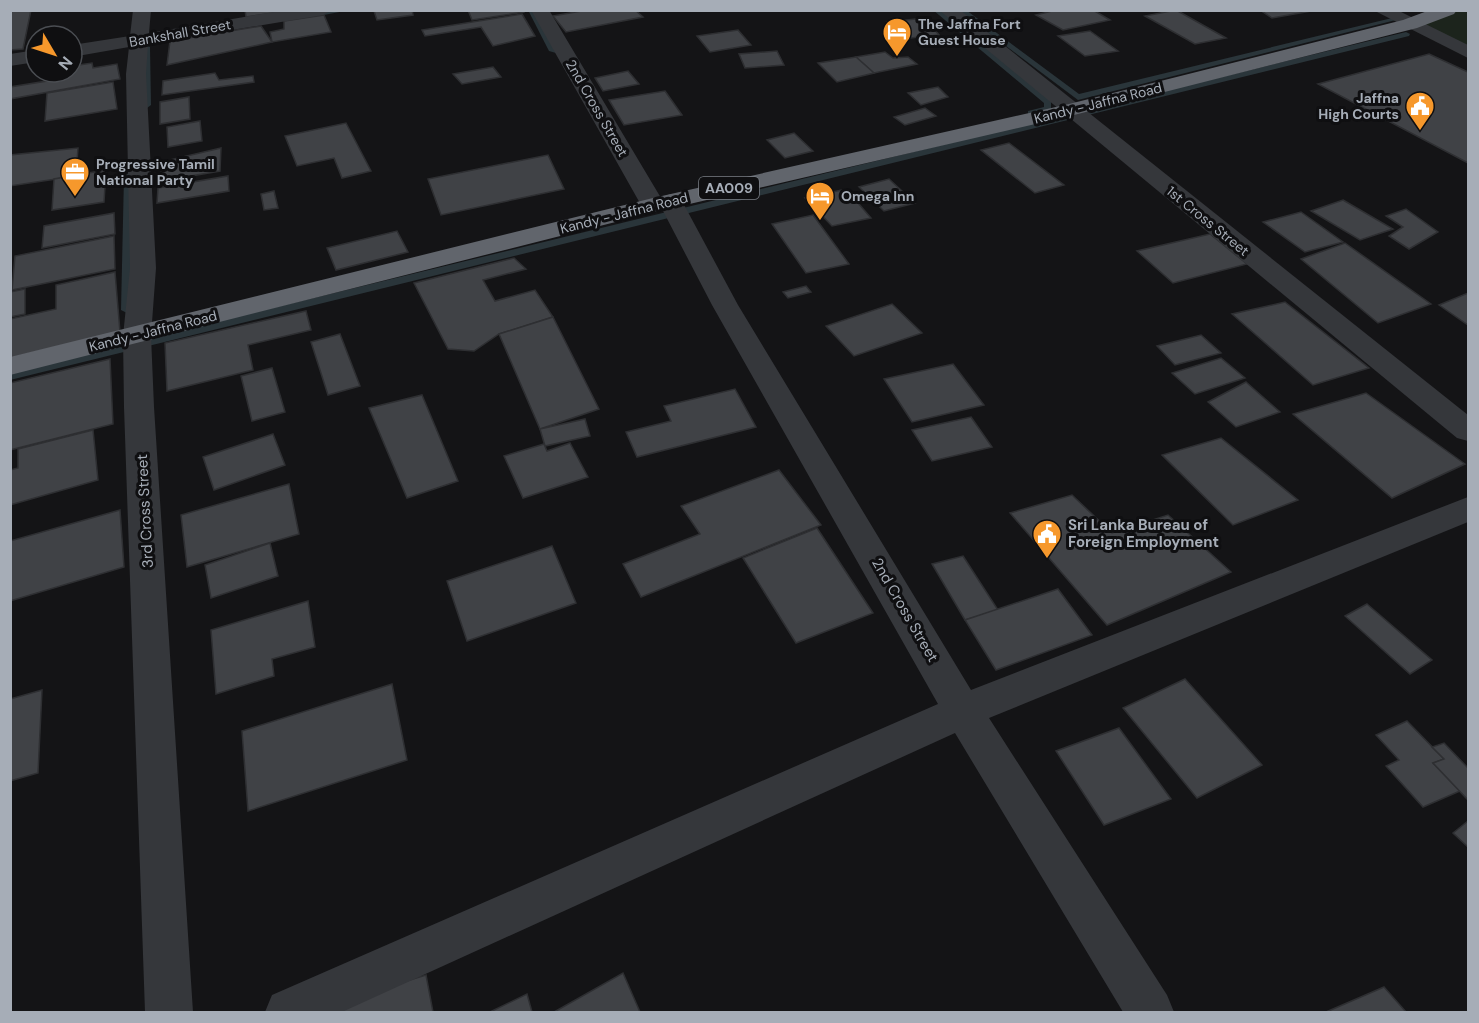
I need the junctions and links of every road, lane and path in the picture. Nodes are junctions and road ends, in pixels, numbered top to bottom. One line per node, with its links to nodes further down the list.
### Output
1 (323, 10): 7 (street, Bankshall Street)
2 (540, 10): 11 (street, 2nd Cross Street)
3 (948, 10): 10 (street, 1st Cross Street)
4 (1382, 10): 6 (street)
5 (1448, 10): 6 (highway, Kandy - Jaffna Road / AA009)
6 (1410, 24): 9 (street); 10 (highway, Kandy - Jaffna Road / AA009)
7 (140, 26): 8 (street, Bankshall Street); 12 (street, 3rd Cross Street)
8 (84, 47)
9 (1468, 52)
10 (1071, 110): 11 (highway, Kandy - Jaffna Road / AA009); 14 (street, 1st Cross Street)
11 (662, 203): 12 (highway, Kandy - Jaffna Road / AA009); 16 (street, 2nd Cross Street)
12 (137, 336): 13 (highway, Kandy - Jaffna Road / AA009); 17 (street, 3rd Cross Street)
13 (10, 366)
14 (1468, 431)
15 (1468, 509): 16 (street)
16 (963, 711): 18 (street); 19 (street, 2nd Cross Street)
17 (169, 1012)
18 (289, 1012)
19 (1150, 1012)

